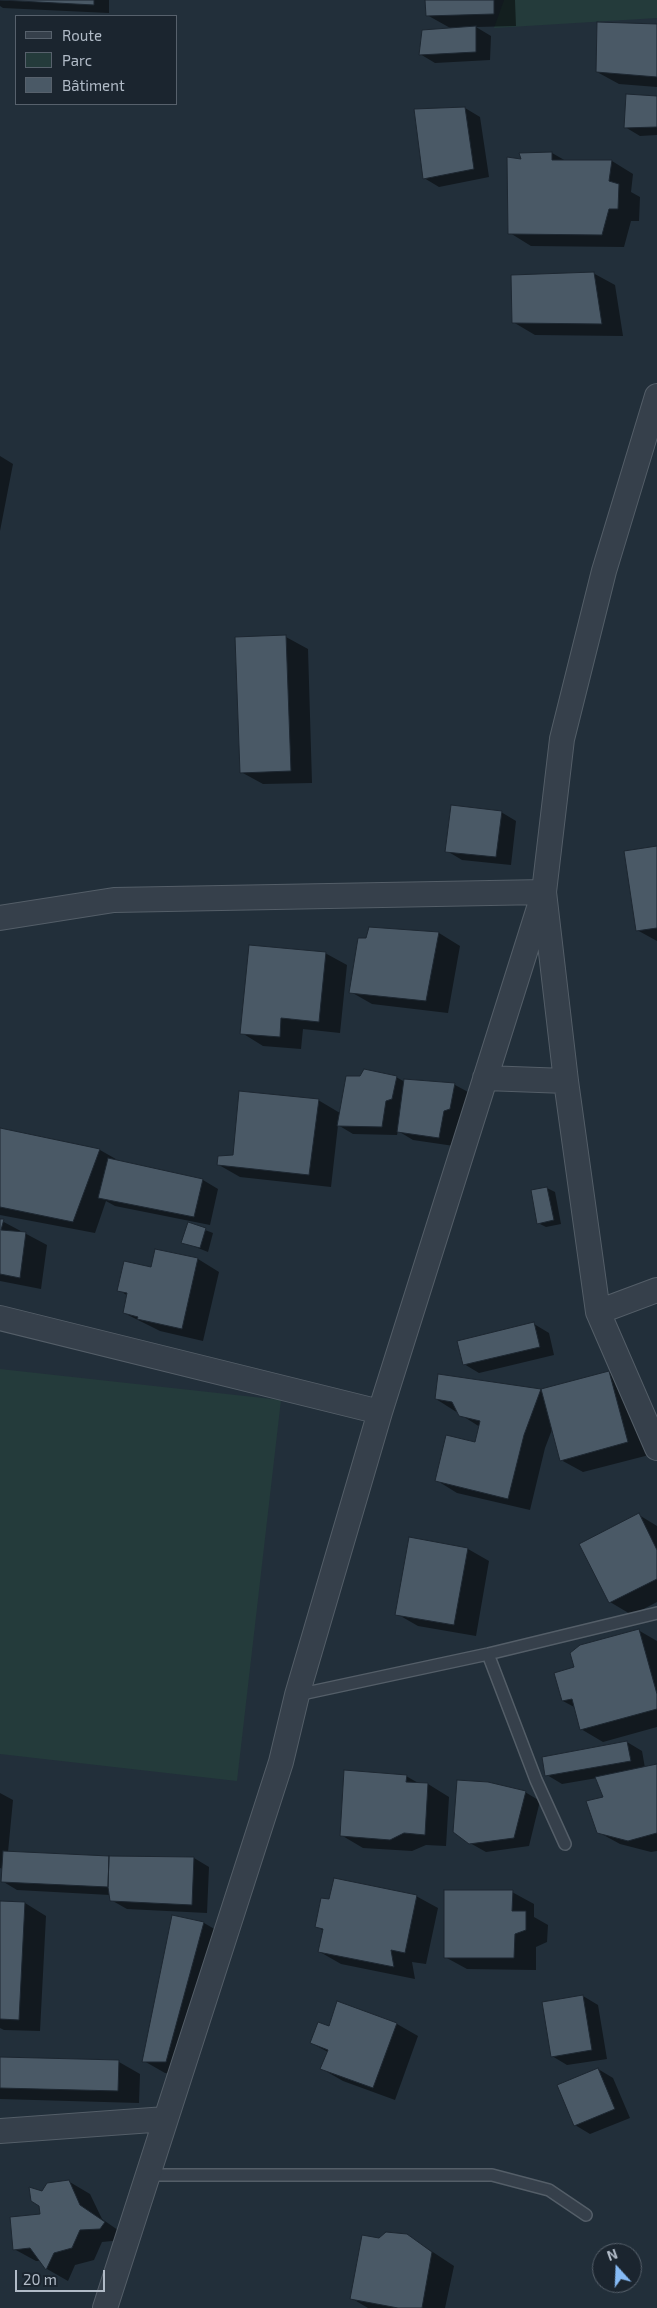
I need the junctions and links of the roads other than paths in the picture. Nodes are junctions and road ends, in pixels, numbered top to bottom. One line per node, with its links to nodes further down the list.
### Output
1 (657, 396): 2 (street)
2 (544, 892): 3 (street); 4 (street); 5 (street)
3 (0, 918)
4 (485, 1078): 5 (street); 9 (street)
5 (566, 1081): 7 (street)
6 (657, 1290): 7 (street)
7 (598, 1312): 10 (street)
8 (0, 1318): 9 (street)
9 (380, 1412): 13 (street)
10 (657, 1448)
11 (657, 1613): 12 (lane)
12 (488, 1654): 13 (lane); 14 (lane)
13 (297, 1695): 15 (street)
14 (565, 1844)
15 (166, 2118): 16 (street); 17 (street)
16 (0, 2131)
17 (148, 2175): 18 (lane); 19 (street)
18 (586, 2215)
19 (105, 2308)

